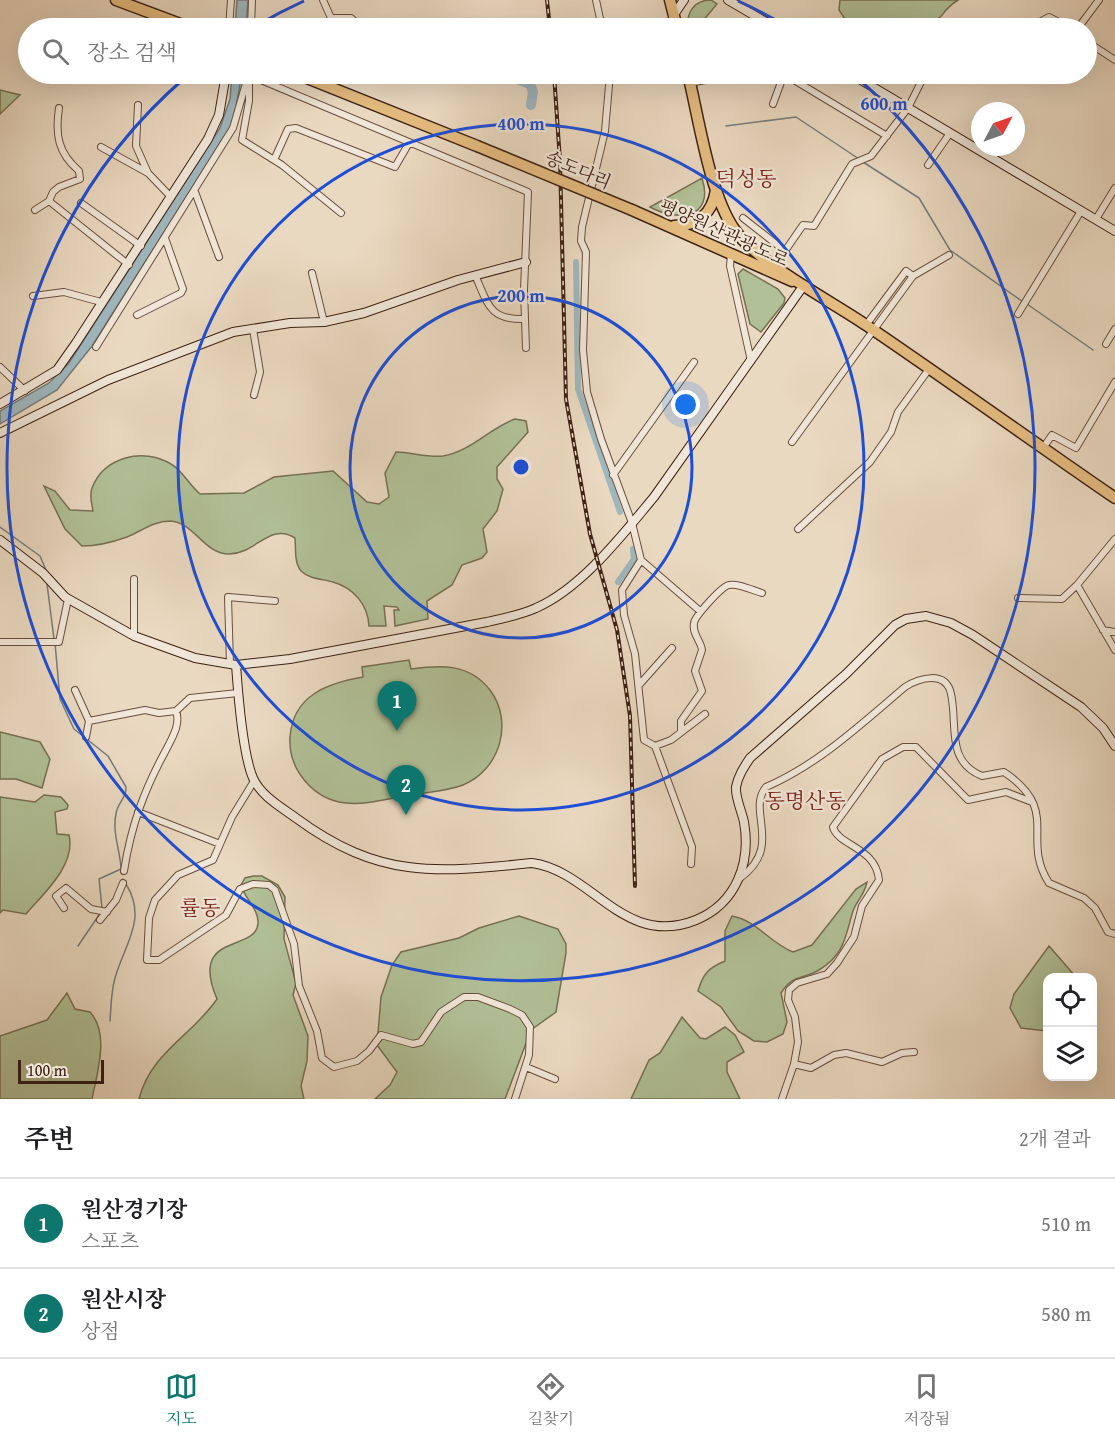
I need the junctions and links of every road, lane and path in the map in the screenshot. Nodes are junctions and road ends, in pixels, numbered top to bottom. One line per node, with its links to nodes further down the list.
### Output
1 (116, 0): 11 (highway)
2 (231, 0): 12 (street)
3 (252, 0): 13 (street)
4 (323, 0): 14 (street)
5 (596, 0): 17 (street)
6 (670, 0): 10 (highway)
7 (684, 0): 10 (street)
8 (728, 0): 18 (street)
9 (1099, 0): 19 (street)
10 (674, 16)
11 (164, 18)
12 (230, 18)
13 (251, 18)
14 (331, 18)
15 (331, 18): 16 (street)
16 (351, 18)
17 (600, 18)
18 (759, 18)
19 (1086, 18)
20 (1097, 48): 21 (street)
21 (1115, 60)
22 (224, 84): 47 (street)
23 (246, 84): 46 (street)
24 (249, 84): 41 (street)
25 (272, 84): 39 (street)
26 (322, 84): 51 (highway, 송도다리, bridge)
27 (609, 84): 91 (street)
28 (691, 84): 44 (highway)
29 (780, 84): 33 (street)
30 (801, 84): 38 (street)
31 (868, 84): 36 (street)
32 (920, 84): 36 (street)
33 (773, 104)
34 (138, 105): 43 (street)
35 (59, 108): 48 (street)
36 (908, 108): 37 (street); 38 (street)
37 (950, 133): 42 (street); 52 (street)
38 (887, 136): 54 (street)
39 (409, 143): 41 (street); 63 (street)
40 (101, 147): 43 (street)
41 (273, 160): 53 (street)
42 (928, 165)
43 (148, 173): 47 (street)
44 (717, 188): 56 (highway); 67 (highway)
45 (1115, 188): 55 (street)
46 (195, 192): 58 (street); 62 (street)
47 (171, 197): 59 (street)
48 (49, 201): 50 (street); 64 (street)
49 (81, 203): 59 (street)
50 (35, 210)
51 (632, 210): 56 (highway, 평양원산관광도로)
52 (1082, 211): 55 (street); 70 (street)
53 (341, 213)
54 (743, 218)
55 (1096, 219): 57 (street)
56 (671, 226): 60 (highway, 평양원산관광도로)
57 (1115, 231)
58 (165, 238): 71 (street); 78 (street)
59 (141, 246): 64 (street)
60 (731, 253): 67 (highway, 평양원산관광도로); 80 (street)
61 (949, 255): 74 (street)
62 (219, 257)
63 (526, 262): 66 (street); 72 (street)
64 (129, 265): 69 (street)
65 (312, 273): 73 (street)
66 (475, 275): 72 (street); 73 (street)
67 (804, 285): 74 (highway); 80 (street)
68 (33, 296): 69 (street)
69 (101, 302): 85 (street)
70 (1018, 314)
71 (137, 315)
72 (524, 319): 79 (street)
73 (324, 322): 75 (street)
74 (869, 327): 83 (highway); 89 (street)
75 (253, 329): 86 (street); 88 (street)
76 (1115, 329): 77 (street)
77 (1106, 344)
78 (96, 347)
79 (526, 348)
80 (751, 361): 93 (street)
81 (694, 362): 91 (street)
82 (0, 367): 85 (street)
83 (929, 369): 90 (highway); 94 (street)
84 (1115, 382): 90 (street)
85 (25, 391): 87 (street)
86 (254, 395)
87 (0, 404)
88 (0, 433)
89 (792, 442)
90 (1043, 448): 92 (highway)
91 (614, 475): 93 (street)
92 (1115, 498)
93 (632, 524): 97 (street); 111 (street)
94 (798, 529)
95 (0, 540): 102 (street)
96 (1115, 540): 99 (street)
97 (642, 560): 104 (street); 112 (street)
98 (134, 579): 107 (street)
99 (1077, 585): 101 (street); 105 (street)
100 (762, 593): 104 (street)
101 (1018, 598)
102 (68, 599): 107 (street); 108 (street)
103 (275, 602): 111 (street)
104 (700, 611): 118 (street)
105 (1103, 630): 106 (street); 110 (street)
106 (1115, 632)
107 (134, 636): 111 (street)
108 (1, 644)
109 (672, 648): 112 (street)
110 (1115, 650)
111 (233, 665): 114 (street)
112 (639, 686): 120 (street)
113 (75, 690): 117 (street)
114 (238, 693): 115 (street); 122 (street)
115 (176, 711): 117 (street); 124 (street)
116 (705, 714): 118 (street)
117 (89, 721): 119 (street)
118 (681, 731): 120 (street)
119 (86, 737)
120 (655, 746): 126 (street)
121 (1115, 746): 128 (street)
122 (254, 781): 125 (street); 128 (street)
123 (1033, 803): 128 (street); 133 (street); 135 (street)
124 (138, 812): 125 (street); 127 (street)
125 (220, 844): 136 (street)
126 (691, 864)
127 (124, 871)
128 (740, 878)
129 (123, 883): 131 (street)
130 (64, 908): 131 (street)
131 (103, 912): 132 (street)
132 (100, 920)
133 (1115, 934)
134 (914, 1052): 135 (street)
135 (794, 1065): 139 (street)
136 (526, 1067): 137 (street); 138 (street)
137 (555, 1079)
138 (515, 1099)
139 (782, 1099)

